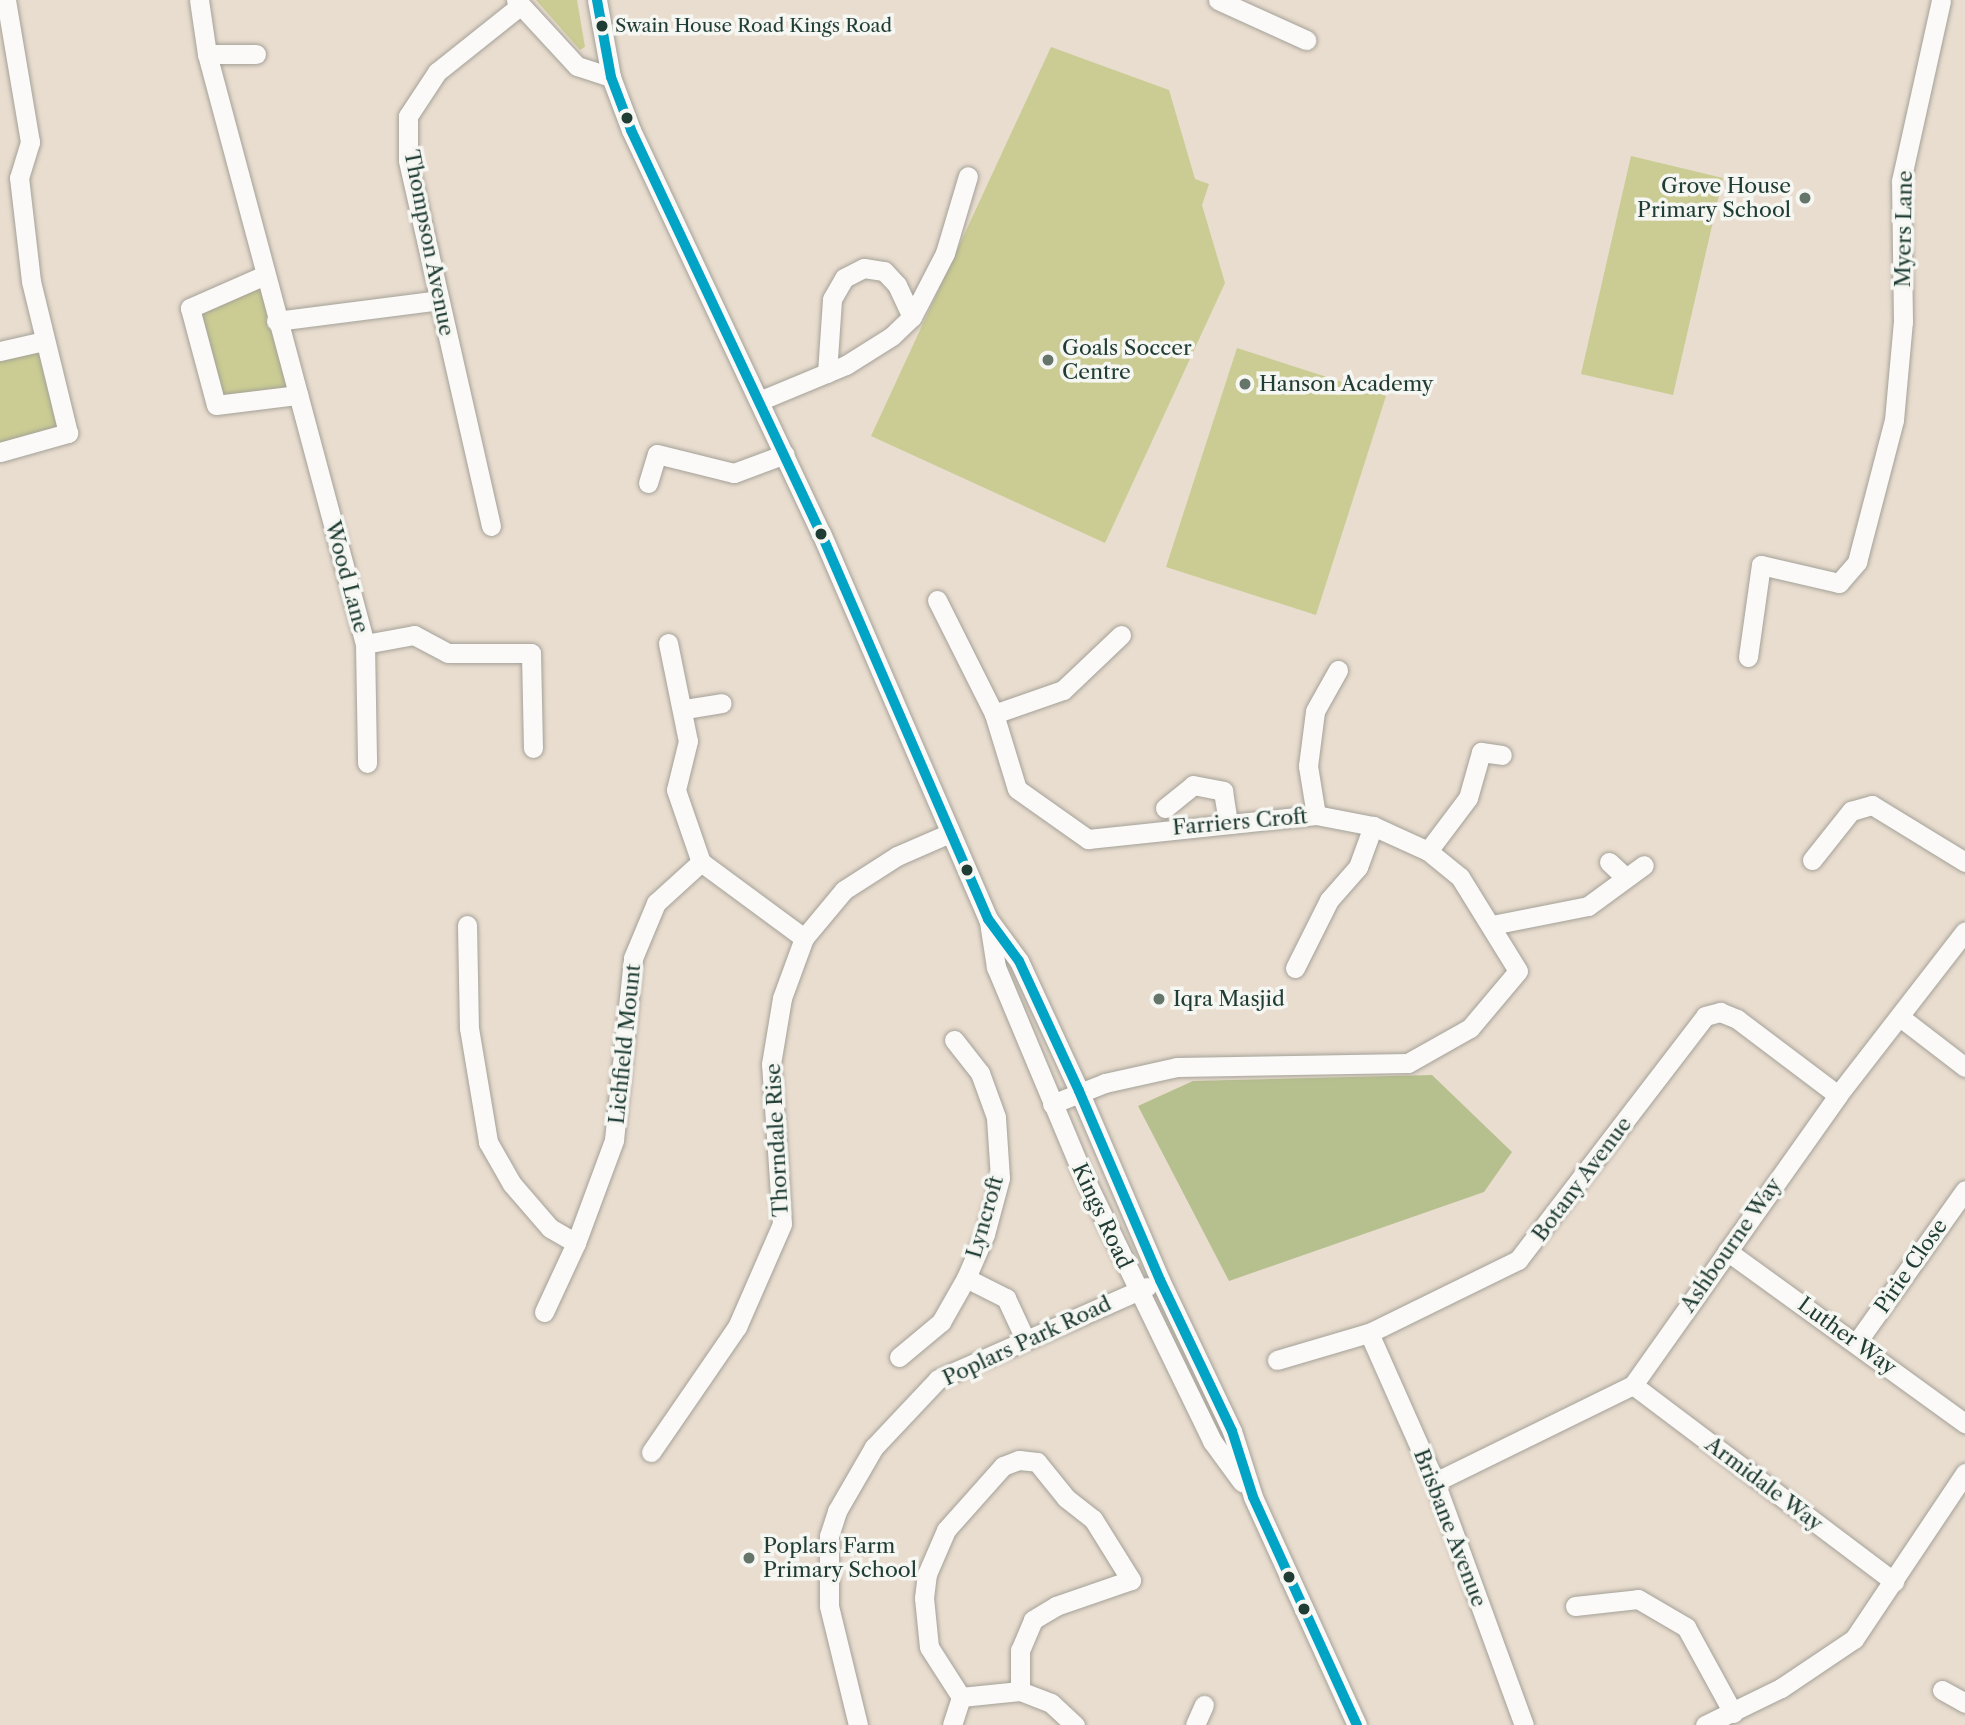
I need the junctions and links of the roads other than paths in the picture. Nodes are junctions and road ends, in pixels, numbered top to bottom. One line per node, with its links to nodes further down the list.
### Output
1 (6, 0): 16 (street)
2 (199, 0): 8 (street, Wood Lane)
3 (597, 0): 10 (street, Kings Road)
4 (1218, 0): 7 (street)
5 (1941, 0): 29 (street, Myers Lane)
6 (518, 3): 10 (street); 13 (street, Thompson Avenue)
7 (1306, 40)
8 (207, 54): 9 (street); 12 (street, Wood Lane)
9 (256, 54)
10 (611, 77): 20 (street, Kings Road)
11 (968, 176): 14 (street)
12 (265, 275): 15 (street, Wood Lane); 19 (street)
13 (439, 300): 15 (street); 24 (street, Thompson Avenue)
14 (912, 317): 18 (street); 18 (street)
15 (276, 321): 19 (street, Wood Lane)
16 (44, 341): 17 (street); 21 (street)
17 (0, 351)
18 (827, 373): 20 (street)
19 (298, 396): 28 (street, Wood Lane)
20 (759, 401): 22 (street, Kings Road)
21 (0, 452)
22 (785, 454): 23 (street); 41 (street, Kings Road)
23 (648, 483)
24 (491, 526)
25 (937, 600): 33 (street, Farriers Croft)
26 (1121, 635): 33 (street)
27 (667, 643): 32 (street)
28 (365, 644): 34 (street); 36 (street, Wood Lane)
29 (1748, 657)
30 (1338, 670): 38 (street)
31 (722, 703): 32 (street)
32 (685, 709): 44 (street)
33 (994, 714): 39 (street, Farriers Croft)
34 (533, 748)
35 (1502, 755): 42 (street)
36 (367, 763)
37 (1165, 808): 39 (street)
38 (1316, 814): 39 (street, Farriers Croft); 40 (street, Farriers Croft)
39 (1228, 821)
40 (1373, 826): 42 (street, Farriers Croft); 54 (street)
41 (950, 833): 49 (street, Kings Road); 53 (street, Thorndale Rise)
42 (1428, 851): 51 (street, Farriers Croft)
43 (1812, 860): 46 (street)
44 (701, 862): 53 (street); 62 (street, Lichfield Mount)
45 (1609, 862): 48 (street)
46 (1965, 862)
47 (1644, 865): 48 (street)
48 (1625, 877): 51 (street)
49 (988, 919): 58 (street, Kings Road); 60 (street, Kings Road)
50 (467, 925): 62 (street)
51 (1492, 925): 58 (street, Farriers Croft)
52 (1965, 930): 55 (street, Ashbourne Way)
53 (804, 938): 75 (street, Thorndale Rise)
54 (1295, 968)
55 (1900, 1017): 57 (street); 59 (street, Ashbourne Way)
56 (954, 1040): 64 (street, Lyncroft)
57 (1965, 1067)
58 (1079, 1091): 60 (street); 65 (street, Kings Road)
59 (1838, 1095): 63 (street, Ashbourne Way); 68 (street, Botany Avenue)
60 (1052, 1104): 66 (street, Kings Road)
61 (1965, 1190): 70 (street, Pirie Close)
62 (576, 1243): 67 (street, Lichfield Mount)
63 (1727, 1251): 70 (street, Luther Way); 73 (street, Ashbourne Way)
64 (966, 1278): 69 (street, Lyncroft); 71 (street, Lyncroft)
65 (1160, 1280): 66 (street, Poplars Park Road); 78 (street, Kings Road)
66 (1137, 1292): 69 (street, Poplars Park Road); 78 (street, Kings Road)
67 (544, 1312)
68 (1370, 1333): 72 (street, Botany Avenue); 77 (street, Brisbane Avenue)
69 (1025, 1339): 87 (street, Poplars Park Road)
70 (1857, 1342): 74 (street, Luther Way)
71 (899, 1357)
72 (1277, 1360)
73 (1633, 1385): 77 (street, Ashbourne Way); 79 (street, Armidale Way)
74 (1965, 1423)
75 (651, 1452)
76 (1965, 1473): 79 (street)
77 (1435, 1482): 92 (street, Brisbane Avenue)
78 (1252, 1497): 91 (street, Kings Road)
79 (1894, 1582): 86 (street)
80 (1575, 1606): 86 (street)
81 (1942, 1690): 84 (street)
82 (1020, 1691): 83 (street); 83 (street); 89 (street)
83 (961, 1697): 88 (street)
84 (1965, 1703)
85 (1204, 1706): 90 (street)
86 (1733, 1713): 93 (street)
87 (858, 1725)
88 (952, 1725)
89 (1076, 1725)
90 (1195, 1725)
91 (1357, 1725)
92 (1524, 1725)
93 (1705, 1725)

